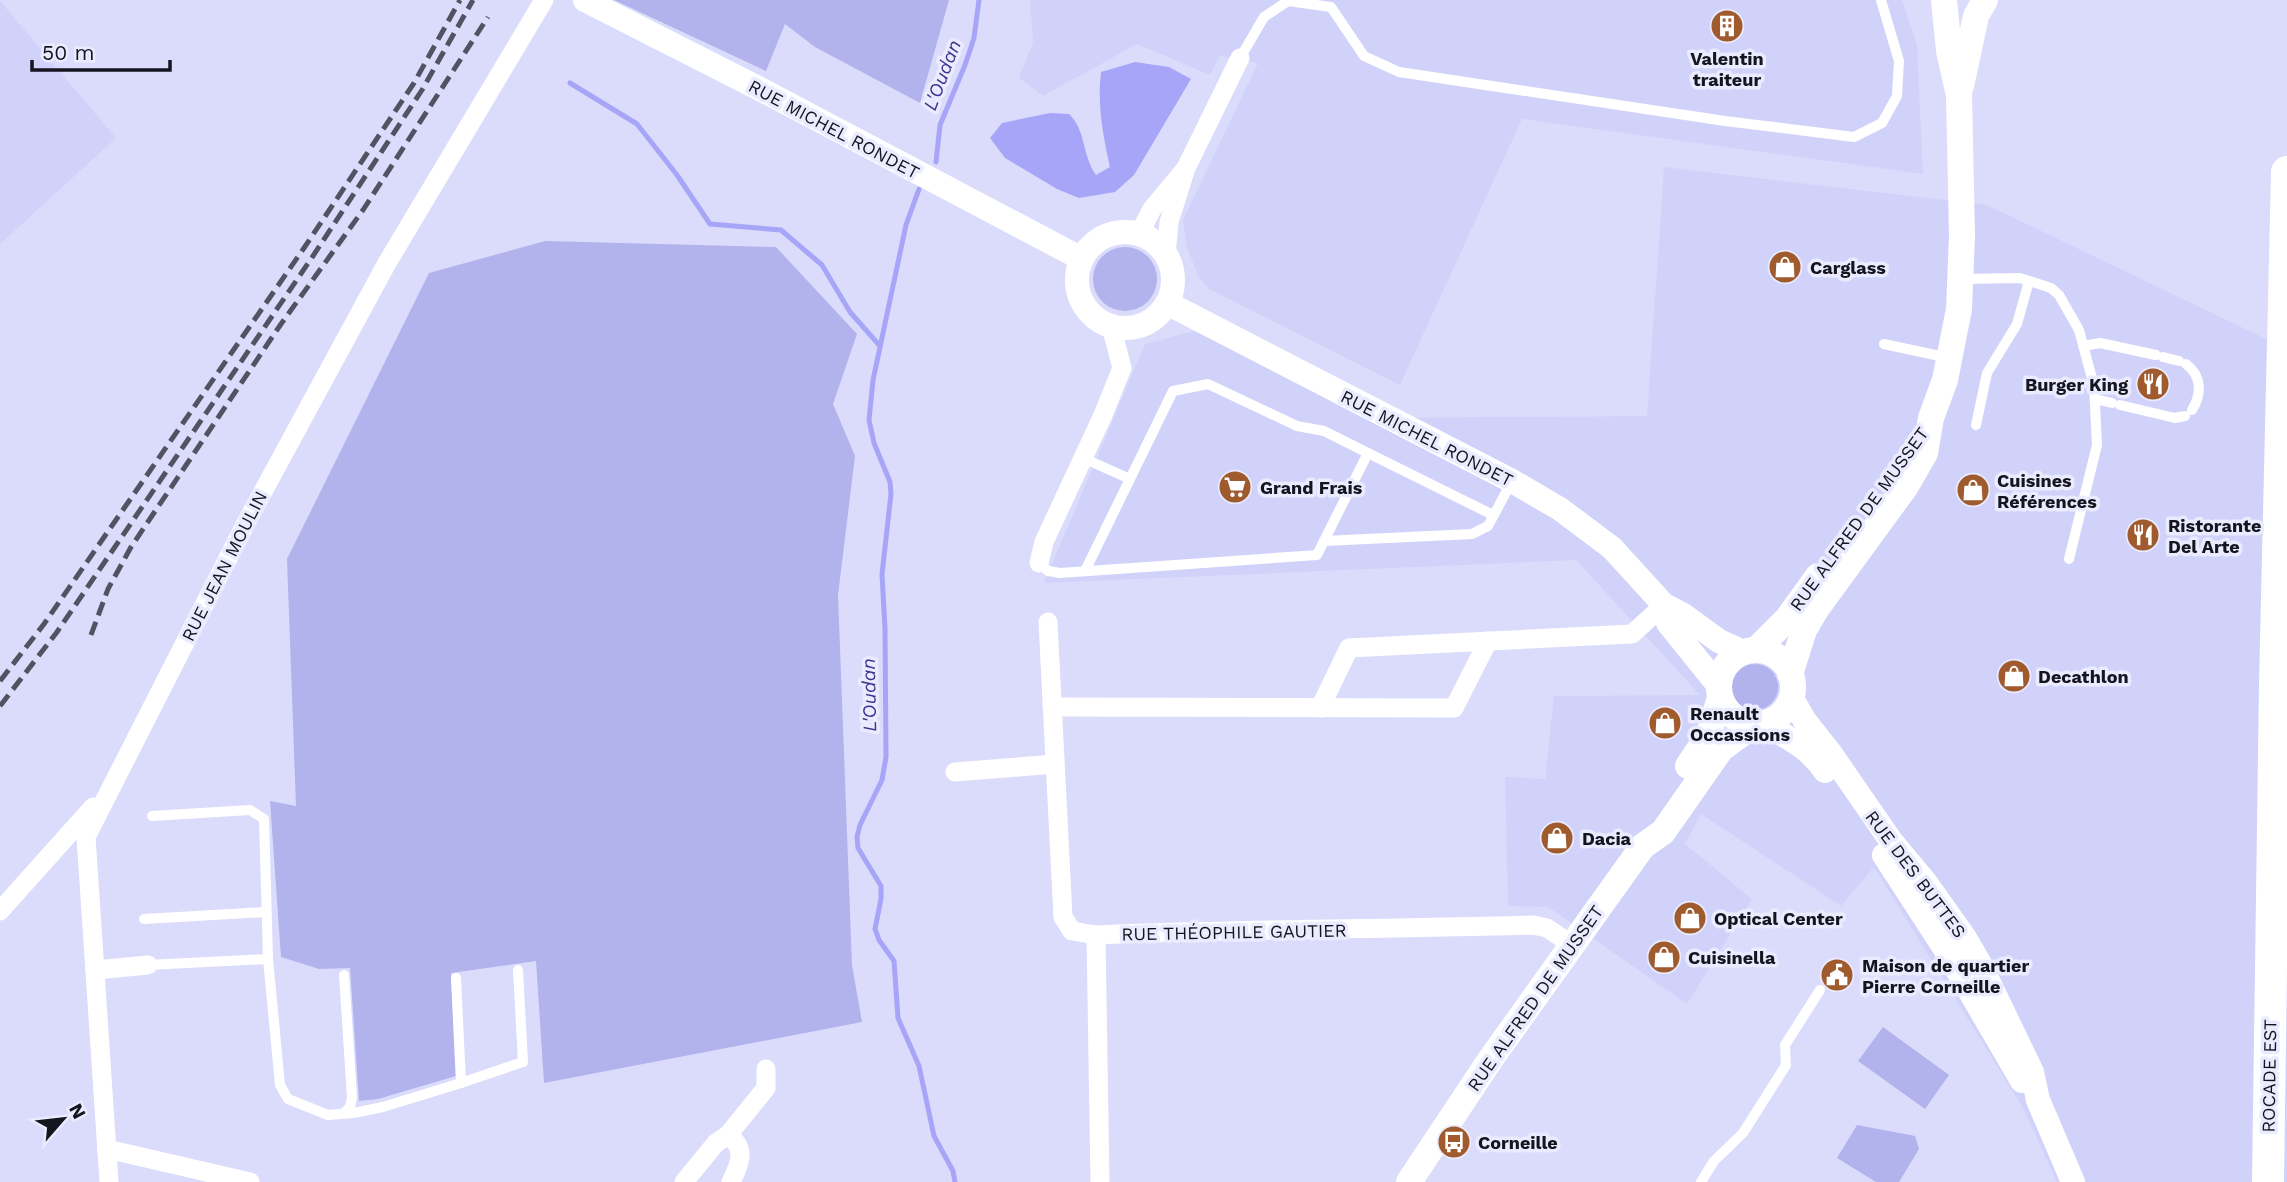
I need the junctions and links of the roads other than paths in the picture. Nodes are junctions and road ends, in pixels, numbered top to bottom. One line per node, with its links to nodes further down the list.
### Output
1 (544, 0): 43 (street, RUE JEAN MOULIN)
2 (585, 0): 12 (street, RUE MICHEL RONDET)
3 (1881, 0): 6 (lane)
4 (1944, 0): 7 (main road, RUE ALFRED DE MUSSET)
5 (1986, 0): 7 (main road, RUE ALFRED DE MUSSET)
6 (1240, 58): 8 (street)
7 (1959, 95): 13 (main road, RUE ALFRED DE MUSSET)
8 (1186, 168): 10 (street); 11 (street)
9 (2287, 172): 74 (highway, ROCADE EST)
10 (1139, 234): 11 (street); 12 (street)
11 (1166, 255): 15 (street)
12 (1082, 259): 16 (street)
13 (1960, 279): 14 (lane); 19 (main road, RUE ALFRED DE MUSSET)
14 (2029, 281): 18 (lane); 22 (lane)
15 (1167, 303): 16 (street); 26 (street, RUE MICHEL RONDET)
16 (1111, 326): 24 (street)
17 (1884, 344): 19 (lane)
18 (2083, 346): 20 (lane); 20 (lane)
19 (1949, 359): 21 (main road, RUE ALFRED DE MUSSET)
20 (2095, 399): 29 (lane)
21 (1931, 418): 35 (main road, RUE ALFRED DE MUSSET); 36 (main road, RUE ALFRED DE MUSSET)
22 (1976, 425)
23 (1368, 453): 25 (lane); 27 (lane); 28 (lane)
24 (1083, 458): 25 (lane); 30 (street)
25 (1130, 480): 31 (lane)
26 (1512, 481): 27 (lane); 32 (street, RUE MICHEL RONDET)
27 (1493, 515): 28 (lane)
28 (1324, 541): 31 (lane)
29 (2069, 559)
30 (1040, 563): 31 (lane)
31 (1085, 571)
32 (1664, 605): 34 (street); 35 (street, RUE MICHEL RONDET); 37 (street, RUE MICHEL RONDET)
33 (1048, 622): 38 (street)
34 (1488, 641): 39 (street); 39 (street)
35 (1750, 651): 36 (main road); 37 (main road)
36 (1791, 685): 40 (main road); 60 (street, RUE DES BUTTES)
37 (1719, 692): 40 (main road); 45 (main road, RUE ALFRED DE MUSSET)
38 (1052, 707): 39 (street); 41 (street)
39 (1320, 708)
40 (1759, 724): 45 (main road, RUE ALFRED DE MUSSET); 60 (street, RUE DES BUTTES)
41 (1055, 764): 42 (street); 49 (street)
42 (955, 772)
43 (110, 788): 46 (street); 53 (street, RUE JEAN MOULIN)
44 (152, 816): 47 (lane)
45 (1643, 846): 50 (main road, RUE ALFRED DE MUSSET)
46 (0, 912)
47 (266, 912): 48 (lane); 51 (lane)
48 (144, 919)
49 (1096, 935): 50 (street, RUE THÉOPHILE GAUTIER); 69 (street, RUE THÉOPHILE GAUTIER)
50 (1572, 945): 64 (main road, RUE ALFRED DE MUSSET)
51 (268, 959): 52 (lane); 61 (lane)
52 (148, 965): 53 (street)
53 (95, 970): 63 (street, RUE JEAN MOULIN)
54 (518, 970): 59 (lane)
55 (344, 975): 61 (lane)
56 (456, 978): 59 (lane)
57 (1820, 990): 72 (lane)
58 (766, 1069): 62 (street)
59 (461, 1083): 61 (lane)
60 (2038, 1100): 73 (street, RUE DES BUTTES)
61 (343, 1114)
62 (728, 1135): 67 (street); 68 (street)
63 (107, 1149): 65 (street, RUE JEAN MOULIN); 66 (street)
64 (1428, 1151): 70 (main road, RUE ALFRED DE MUSSET); 71 (main road, RUE ALFRED DE MUSSET)
65 (109, 1182)
66 (250, 1182)
67 (684, 1182)
68 (731, 1182)
69 (1100, 1182)
70 (1403, 1182)
71 (1409, 1182)
72 (1700, 1182)
73 (2073, 1182)
74 (2269, 1182)

